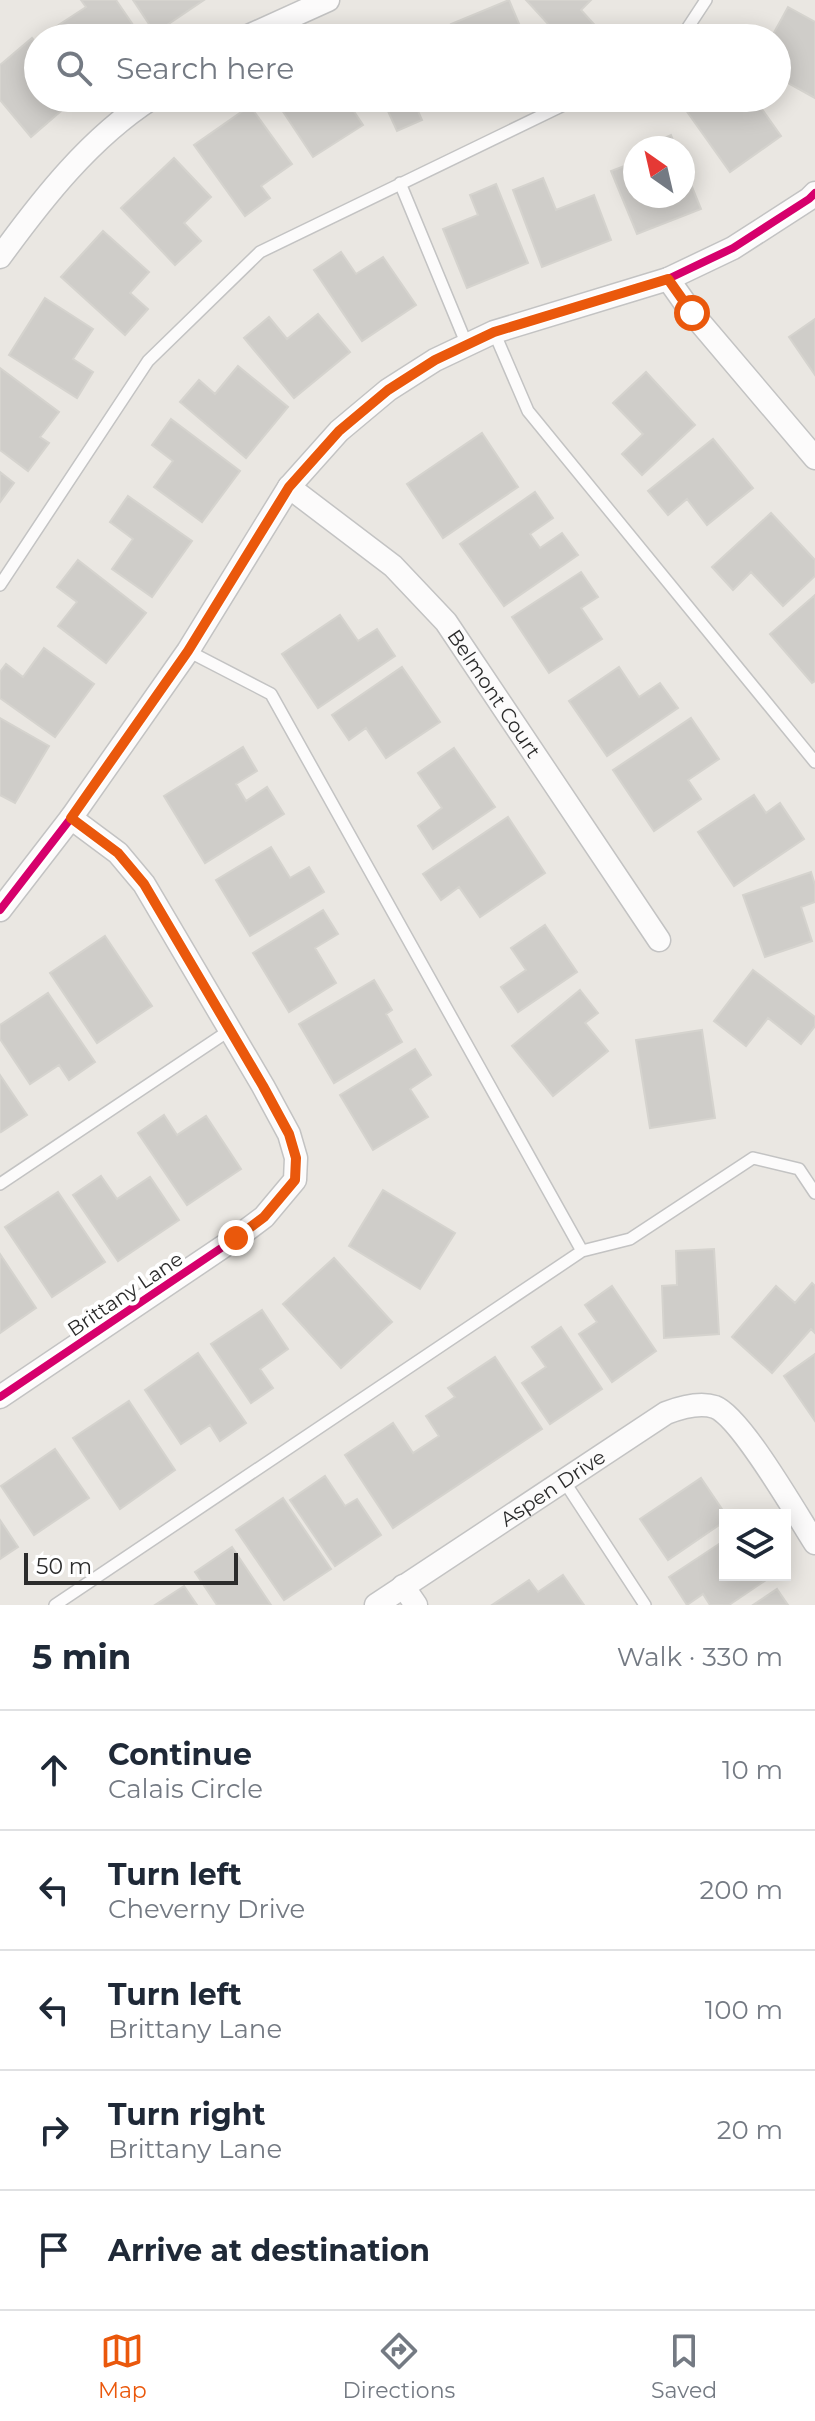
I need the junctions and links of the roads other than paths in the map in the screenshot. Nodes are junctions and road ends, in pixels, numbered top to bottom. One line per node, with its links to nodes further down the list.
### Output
1 (328, 0): 3 (street)
2 (706, 0): 4 (lane)
3 (275, 24)
4 (690, 24)
5 (133, 112): 9 (street)
6 (549, 112): 7 (lane)
7 (400, 183): 12 (lane); 15 (lane)
8 (813, 199): 10 (street)
9 (0, 257)
10 (668, 279): 11 (street); 13 (street)
11 (494, 332): 12 (street); 17 (lane)
12 (467, 345): 14 (street)
13 (815, 458)
14 (289, 487): 16 (street); 20 (street, Belmont Court)
15 (0, 585)
16 (188, 651): 18 (street); 24 (lane)
17 (815, 762)
18 (71, 818): 19 (street); 21 (street, Brittany Lane)
19 (0, 910)
20 (659, 940)
21 (230, 1030): 22 (lane); 25 (street, Brittany Lane)
22 (0, 1184)
23 (815, 1193): 24 (lane)
24 (582, 1251): 29 (lane)
25 (0, 1397)
26 (564, 1481): 27 (street, Aspen Drive); 28 (street, Aspen Drive); 31 (lane)
27 (815, 1543)
28 (410, 1596): 30 (street, Aspen Drive)
29 (55, 1605)
30 (376, 1605)
31 (645, 1605)

